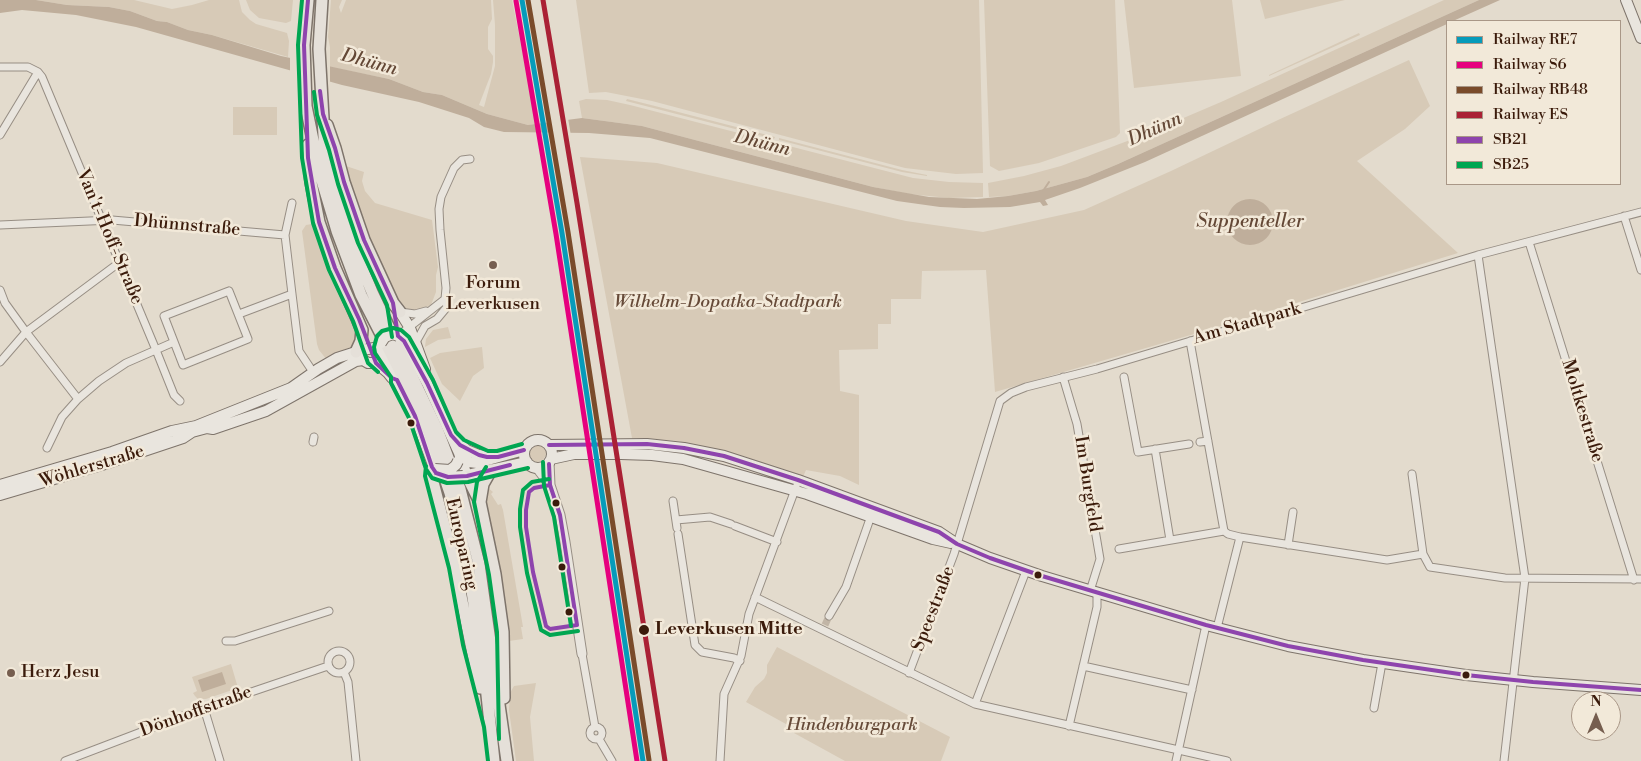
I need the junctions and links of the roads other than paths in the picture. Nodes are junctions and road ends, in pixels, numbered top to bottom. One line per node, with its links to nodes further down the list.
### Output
1 (308, 0): 7 (highway, Europaring)
2 (322, 0): 8 (highway, Europaring)
3 (1626, 0): 4 (main road)
4 (1641, 38)
5 (0, 67): 6 (street)
6 (38, 72): 9 (street); 14 (street, Van't-Hoff-Straße)
7 (306, 106): 27 (highway); 102 (highway, Europaring)
8 (323, 114): 24 (highway); 105 (highway, Europaring)
9 (0, 134)
10 (470, 159): 23 (street)
11 (292, 203): 16 (street)
12 (1641, 212): 13 (street, Am Stadtpark)
13 (1624, 216): 17 (street, Am Stadtpark); 20 (street)
14 (102, 220): 15 (street, Dhünnstraße); 16 (street, Dhünnstraße); 19 (street, Van't-Hoff-Straße)
15 (0, 225)
16 (285, 234): 22 (street)
17 (1530, 242): 18 (street, Am Stadtpark); 81 (street, Moltkestraße)
18 (1478, 255): 32 (street, Am Stadtpark); 80 (street)
19 (120, 262): 30 (street); 35 (street, Van't-Hoff-Straße)
20 (1641, 270)
21 (0, 290): 30 (street)
22 (292, 294): 26 (street); 38 (street)
23 (445, 299): 25 (street); 34 (street)
24 (396, 308): 25 (street); 28 (main road, Europaring); 29 (highway)
25 (431, 310): 28 (street)
26 (239, 314): 33 (street); 33 (street)
27 (358, 319): 31 (highway); 36 (highway)
28 (410, 328): 29 (street); 34 (main road, Europaring)
29 (397, 330): 31 (main road, bridge); 42 (main road, Europaring)
30 (26, 332): 37 (street); 44 (street)
31 (378, 341): 36 (main road, Wöhlerstraße); 41 (main road)
32 (1190, 341): 39 (street, Am Stadtpark); 71 (street)
33 (174, 342): 35 (street)
34 (416, 342): 42 (main road, Europaring)
35 (156, 350): 44 (street); 45 (street, Van't-Hoff-Straße)
36 (356, 352): 38 (main road, Wöhlerstraße); 43 (main road)
37 (0, 362)
38 (313, 372): 62 (main road, Wöhlerstraße)
39 (1063, 377): 75 (street, Am Stadtpark); 82 (street, Im Burgfeld)
40 (1124, 377): 51 (street)
41 (397, 380): 43 (main road, Wöhlerstraße); 57 (main road)
42 (427, 383): 46 (main road, Europaring)
43 (311, 390): 65 (main road, Wöhlerstraße)
44 (78, 399): 49 (street)
45 (180, 401)
46 (451, 435): 52 (main road, Europaring); 53 (main road)
47 (1189, 444): 51 (street)
48 (549, 445): 50 (main road); 54 (main road); 61 (main road)
49 (47, 448)
50 (524, 450): 53 (main road); 55 (main road)
51 (1154, 450): 73 (street)
52 (459, 457): 53 (main road); 57 (main road, bridge); 60 (main road, Europaring)
53 (498, 457)
54 (550, 460): 56 (main road); 63 (street); 64 (main road)
55 (527, 462): 56 (main road); 58 (main road)
56 (537, 468): 63 (street)
57 (434, 470): 60 (main road, bridge); 102 (highway)
58 (492, 470): 60 (main road); 67 (highway)
59 (1412, 474): 78 (street)
60 (465, 476): 67 (highway)
61 (798, 480): 64 (street); 75 (main road)
62 (0, 485)
63 (550, 485): 89 (street)
64 (795, 492): 69 (main road); 74 (street)
65 (0, 495)
66 (673, 501): 70 (street)
67 (480, 502): 105 (highway)
68 (1293, 512): 76 (street)
69 (871, 516): 75 (main road); 85 (street)
70 (676, 520): 74 (street); 90 (street)
71 (1224, 530): 72 (street); 73 (street)
72 (1240, 537): 76 (street); 87 (street)
73 (1170, 540): 77 (street)
74 (777, 542): 83 (street)
75 (957, 544): 79 (main road); 95 (street, Speestraße)
76 (1288, 545): 78 (street)
77 (1119, 549)
78 (1423, 554): 80 (street)
79 (1026, 571): 82 (main road); 99 (street)
80 (1525, 578): 81 (street); 96 (street)
81 (1638, 580)
82 (1094, 592): 86 (main road); 93 (street, Im Burgfeld)
83 (755, 596): 90 (street); 95 (street)
84 (329, 611): 88 (street)
85 (830, 616)
86 (1206, 625): 87 (main road); 97 (street)
87 (1217, 628): 91 (main road)
88 (226, 642)
89 (582, 654): 110 (street)
90 (740, 660): 111 (street)
91 (1382, 662): 96 (main road); 101 (street)
92 (328, 666): 94 (street); 94 (street); 100 (street, Dönhoffstraße)
93 (1084, 666): 97 (street); 103 (street, Im Burgfeld)
94 (344, 672): 108 (street)
95 (909, 673): 99 (street)
96 (1514, 680): 98 (main road); 114 (street)
97 (1192, 690): 104 (street)
98 (1641, 690)
99 (975, 704): 103 (street)
100 (204, 708): 106 (street, Dönhoffstraße); 107 (street)
101 (1374, 708)
102 (490, 726): 109 (highway, Europaring)
103 (1069, 726): 104 (street)
104 (1179, 750): 112 (street); 113 (street)
105 (506, 756)
106 (64, 761)
107 (220, 761)
108 (356, 761)
109 (494, 761)
110 (612, 761)
111 (720, 761)
112 (1176, 761)
113 (1227, 761)
114 (1504, 761)

